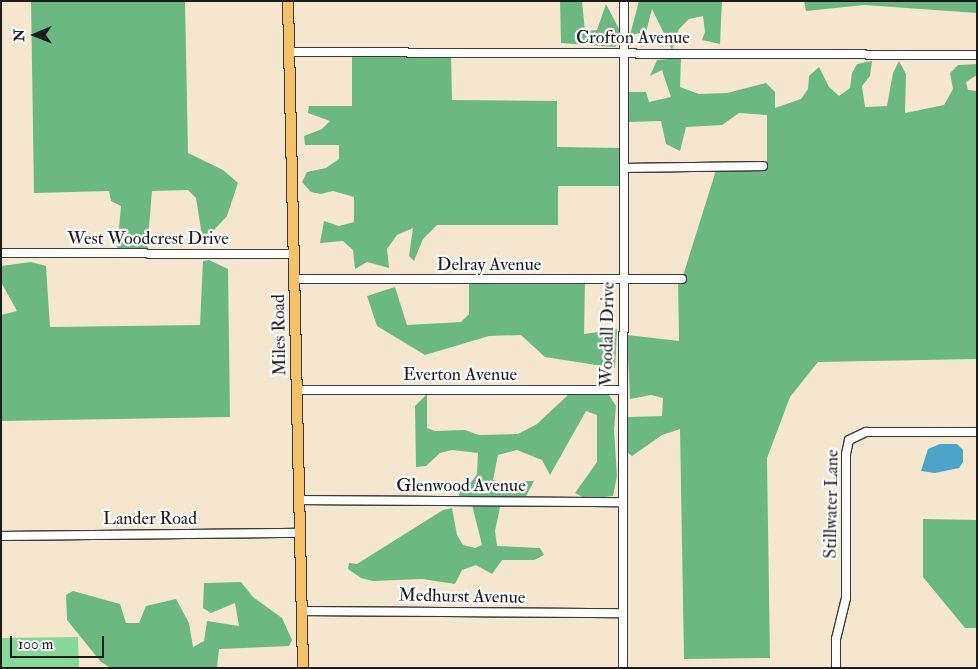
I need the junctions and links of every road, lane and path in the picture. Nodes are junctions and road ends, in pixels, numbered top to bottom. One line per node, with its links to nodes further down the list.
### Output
1 (288, 1): 3 (main road, Miles Road)
2 (624, 1): 4 (street, Woodall Drive)
3 (290, 52): 4 (street, Crofton Avenue); 9 (main road, Miles Road)
4 (624, 53): 5 (street, Crofton Avenue); 7 (street, Woodall Drive)
5 (977, 55)
6 (763, 166): 7 (street)
7 (624, 168): 12 (street, Woodall Drive)
8 (1, 253): 9 (street, West Woodcrest Drive)
9 (294, 254): 10 (main road, Miles Road)
10 (295, 279): 12 (street, Delray Avenue); 13 (main road, Miles Road)
11 (682, 279): 12 (street, Delray Avenue)
12 (624, 280): 14 (street, Woodall Drive)
13 (298, 390): 14 (street, Everton Avenue); 16 (main road, Miles Road)
14 (622, 390): 17 (street, Woodall Drive)
15 (977, 432): 24 (street, Stillwater Lane)
16 (300, 500): 17 (street, Glenwood Avenue); 18 (main road, Miles Road)
17 (622, 502): 21 (street, Woodall Drive)
18 (300, 533): 19 (street, Lander Road); 20 (main road, Miles Road)
19 (1, 536)
20 (302, 611): 21 (street, Medhurst Avenue); 22 (main road, Miles Road)
21 (622, 613): 23 (street, Woodall Drive)
22 (303, 668)
23 (623, 668)
24 (836, 668)

